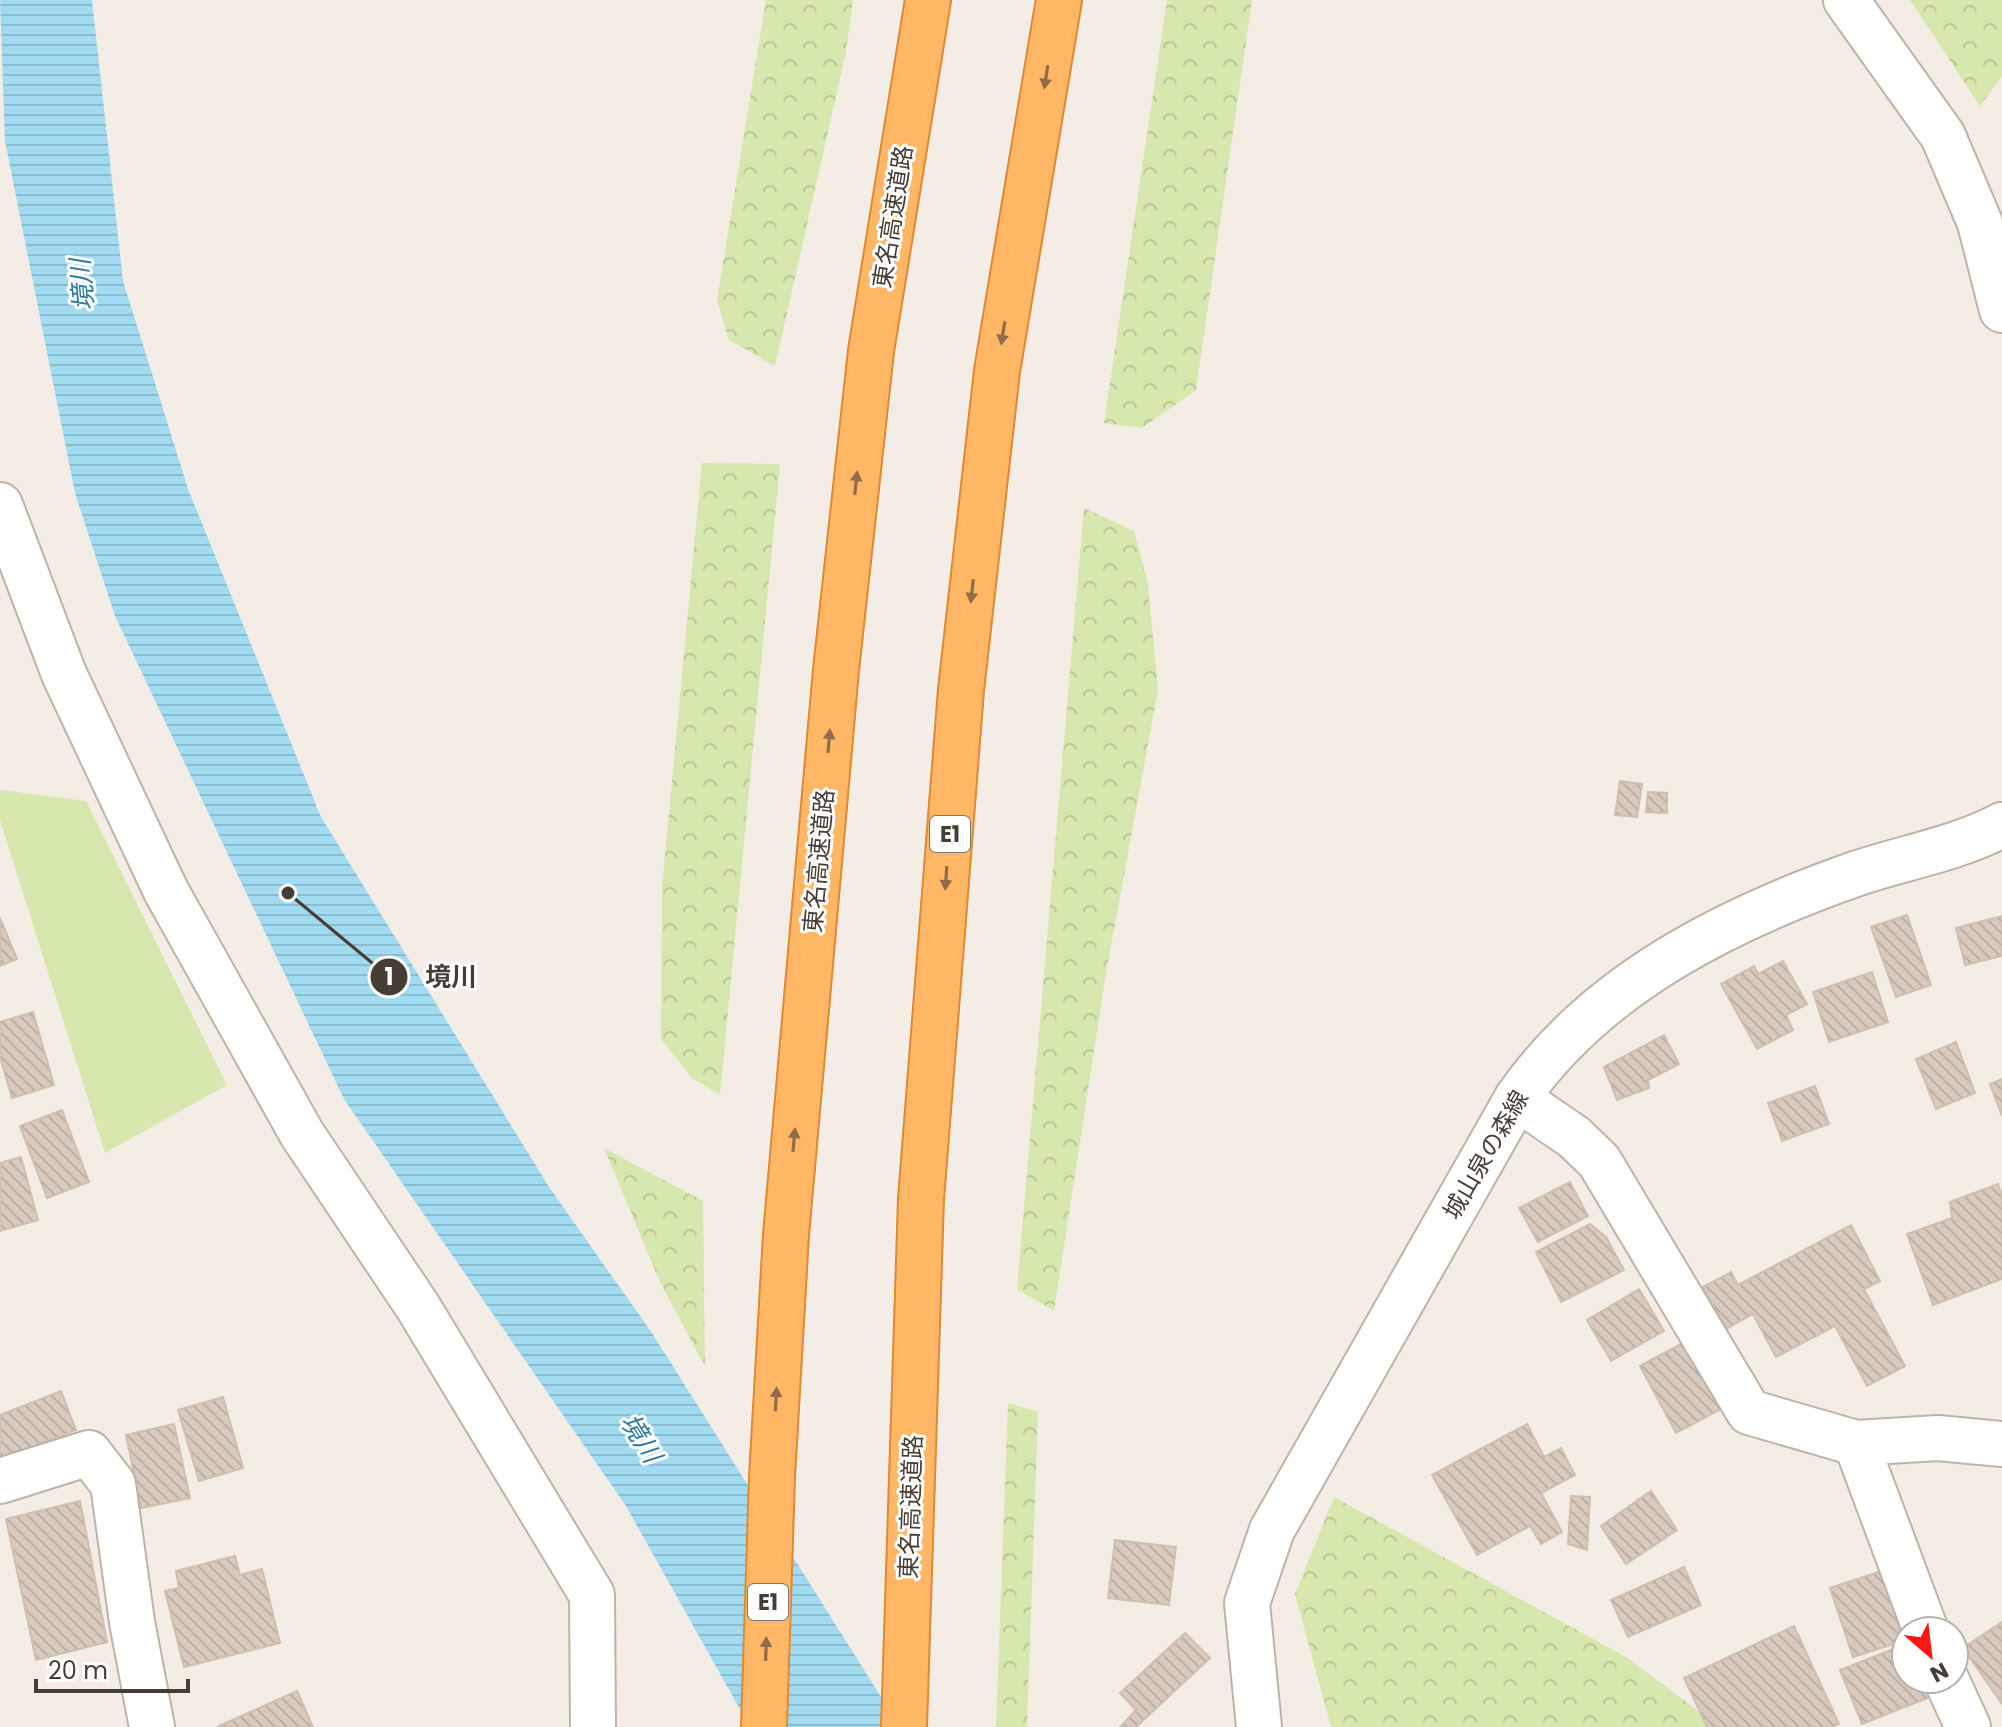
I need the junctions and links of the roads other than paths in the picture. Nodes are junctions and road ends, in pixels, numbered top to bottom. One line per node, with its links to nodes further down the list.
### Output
1 (928, 0): 15 (highway, 東名高速道路 / E1, one-way to 1)
2 (1059, 0): 16 (highway, 東名高速道路 / E1, one-way to 16)
3 (1846, 0): 4 (street)
4 (2002, 310)
5 (0, 505): 14 (street)
6 (2002, 825): 7 (street, 城山泉の森線)
7 (1517, 1098): 8 (street); 17 (street, 城山泉の森線)
8 (1856, 1443): 9 (street); 11 (street)
9 (2002, 1444)
10 (0, 1481): 13 (street)
11 (1920, 1615)
12 (1953, 1695): 18 (street)
13 (152, 1727)
14 (593, 1727)
15 (764, 1727)
16 (904, 1727)
17 (1259, 1727)
18 (1968, 1727)

